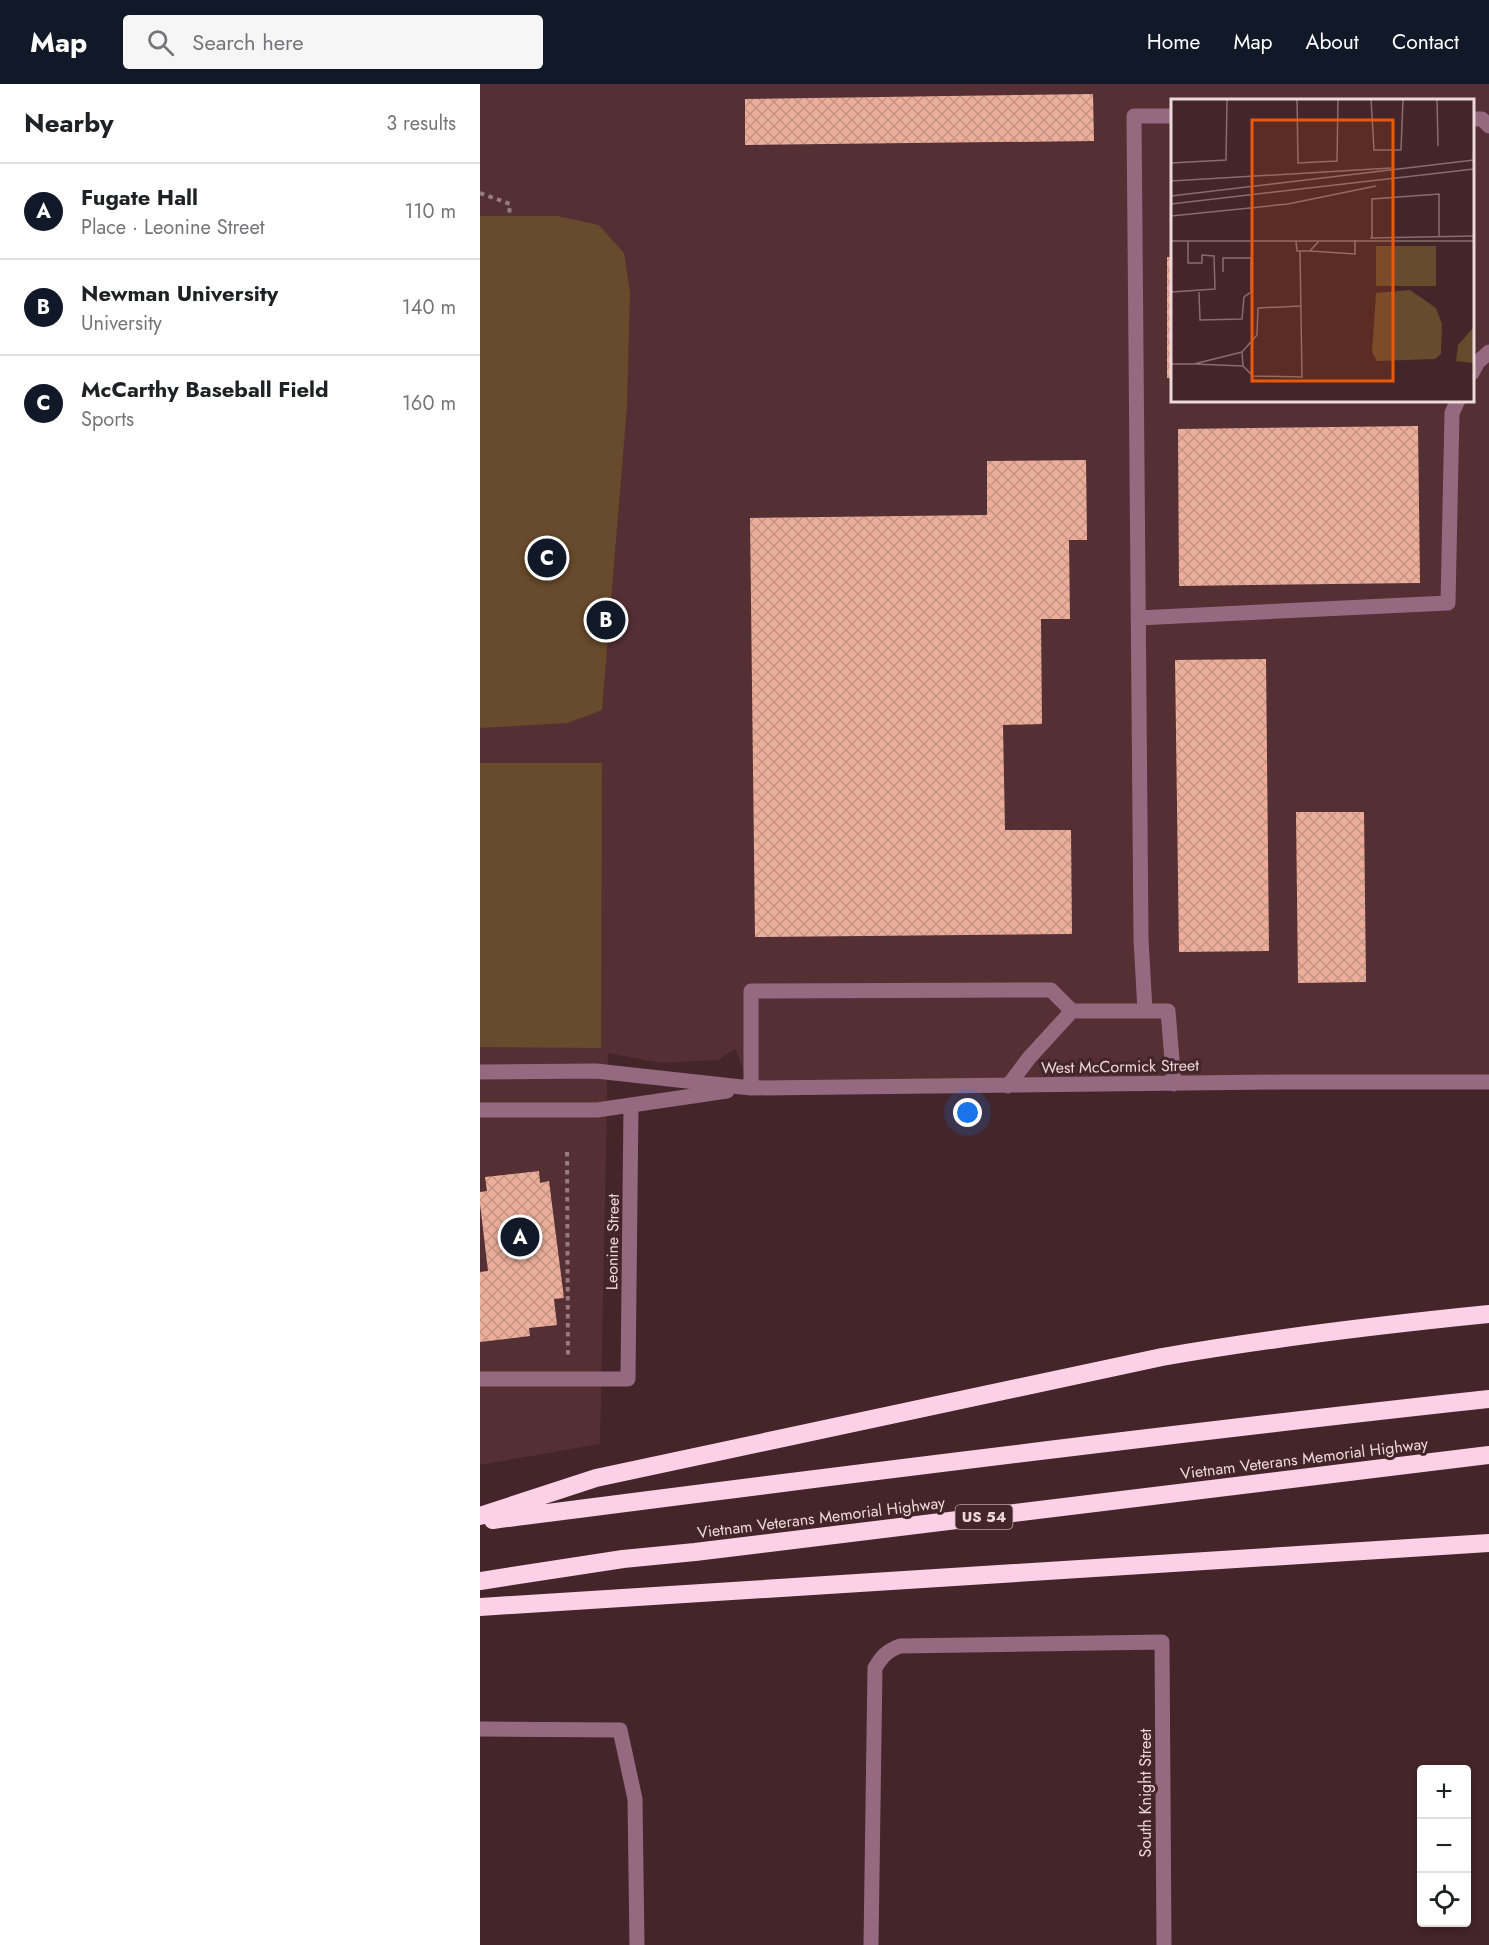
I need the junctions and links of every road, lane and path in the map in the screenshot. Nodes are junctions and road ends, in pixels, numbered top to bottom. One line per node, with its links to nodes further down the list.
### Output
1 (1171, 116): 9 (street)
2 (1474, 119): 3 (street)
3 (1489, 126)
4 (480, 194): 5 (path)
5 (509, 216)
6 (1489, 352): 7 (street)
7 (1474, 371)
8 (1457, 402): 9 (street)
9 (1138, 618): 11 (street)
10 (1072, 1011): 11 (street); 15 (street); 16 (street)
11 (1145, 1011): 14 (street)
12 (480, 1072): 16 (street, West McCormick Street)
13 (1489, 1082): 14 (street, West McCormick Street)
14 (1174, 1084): 15 (street, West McCormick Street)
15 (1008, 1086): 16 (street, West McCormick Street)
16 (751, 1088): 17 (street, West McCormick Street)
17 (631, 1105): 18 (street, West McCormick Street); 22 (street, Leonine Street)
18 (480, 1110)
19 (567, 1152): 21 (path)
20 (1489, 1314): 25 (highway)
21 (557, 1359)
22 (480, 1379)
23 (1489, 1399): 26 (highway)
24 (1489, 1455): 28 (highway, Vietnam Veterans Memorial Highway / US 54)
25 (480, 1516)
26 (480, 1522)
27 (1489, 1543): 29 (highway)
28 (480, 1581)
29 (480, 1607)
30 (480, 1729): 31 (street)
31 (637, 1945)
32 (871, 1945): 33 (street, South Knight Street)
33 (1164, 1945)

